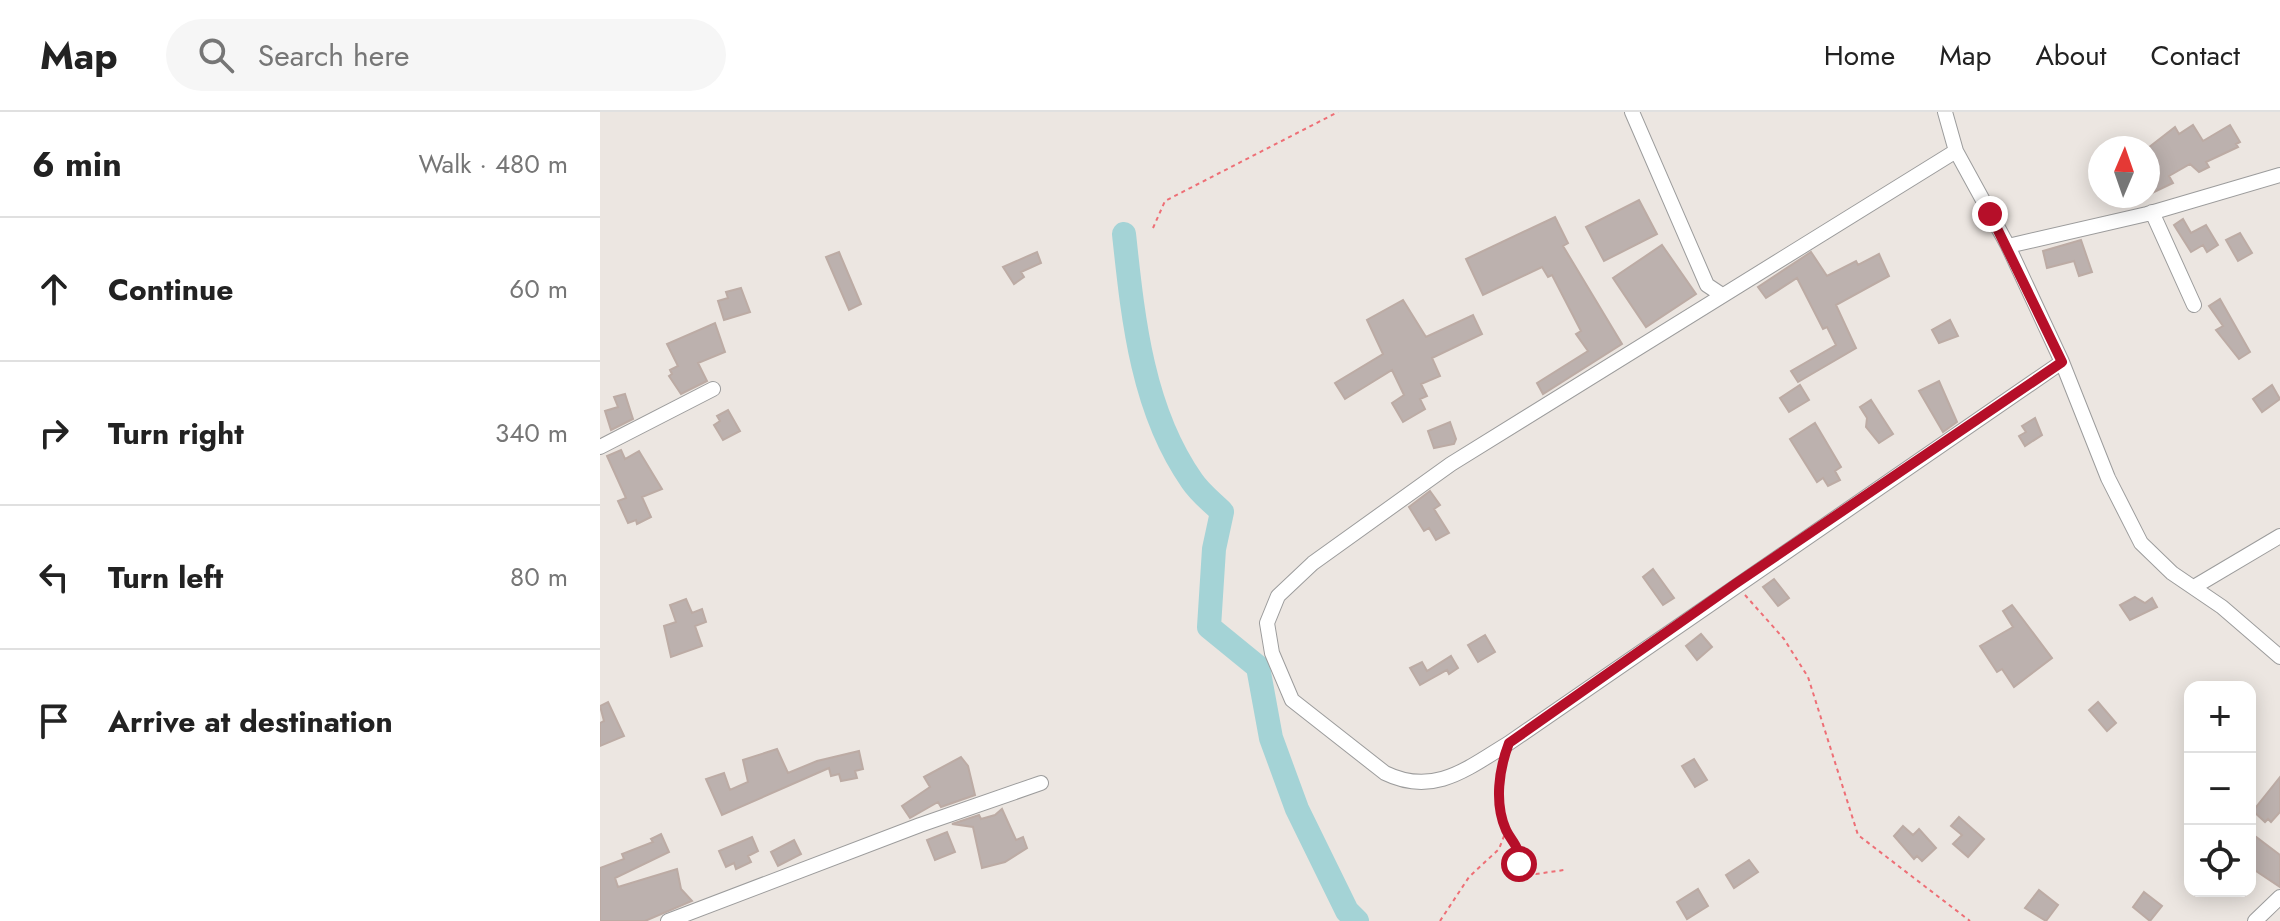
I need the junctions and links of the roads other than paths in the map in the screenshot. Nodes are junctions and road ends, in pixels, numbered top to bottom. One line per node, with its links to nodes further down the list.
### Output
1 (1632, 112): 7 (street)
2 (1945, 112): 3 (street)
3 (1956, 151): 6 (street); 7 (street)
4 (2280, 175): 5 (street)
5 (2152, 212): 6 (street); 8 (street)
6 (2008, 246): 9 (street)
7 (1722, 295): 9 (street)
8 (2194, 305)
9 (2062, 362): 13 (street)
10 (713, 389): 11 (street)
11 (600, 447)
12 (2280, 536): 13 (street)
13 (2194, 587): 14 (street)
14 (2280, 657)
15 (1041, 783): 17 (street)
16 (2280, 897): 18 (street)
17 (668, 921)
18 (2255, 921)

